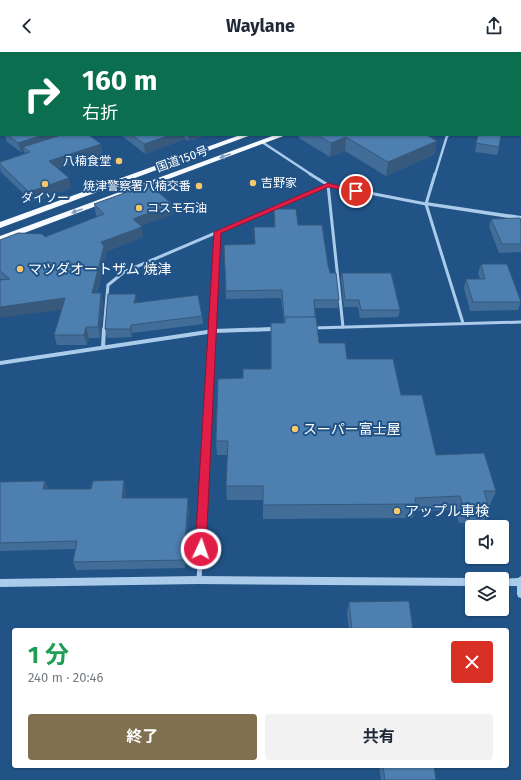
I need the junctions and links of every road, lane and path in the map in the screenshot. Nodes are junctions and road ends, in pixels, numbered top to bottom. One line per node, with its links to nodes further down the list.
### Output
1 (244, 136): 8 (highway, 国道150号)
2 (279, 136): 4 (highway, 国道150号)
3 (447, 136): 6 (street)
4 (262, 142): 5 (street); 10 (highway, 国道150号, one-way to 10)
5 (328, 185): 6 (street); 9 (street); 13 (street)
6 (426, 204): 7 (street); 12 (street)
7 (521, 218)
8 (0, 225)
9 (218, 232): 16 (street); 17 (street)
10 (0, 239)
11 (521, 322): 12 (street)
12 (464, 323): 13 (street)
13 (343, 327): 14 (street)
14 (305, 328)
15 (282, 329): 16 (street)
16 (214, 331): 17 (street); 19 (street)
17 (103, 347): 18 (street)
18 (0, 363)
19 (199, 580): 21 (street); 23 (street)
20 (521, 581): 22 (street); 24 (street)
21 (465, 582)
22 (509, 582)
23 (0, 583)
24 (521, 594)

